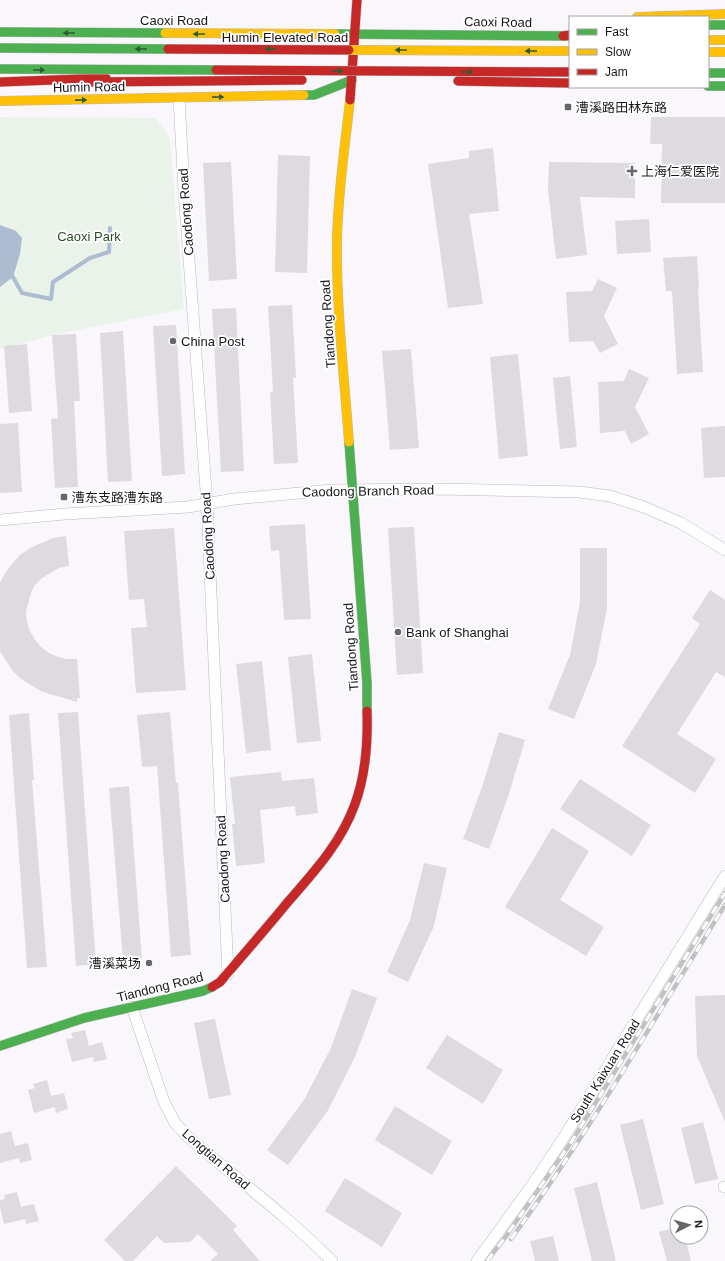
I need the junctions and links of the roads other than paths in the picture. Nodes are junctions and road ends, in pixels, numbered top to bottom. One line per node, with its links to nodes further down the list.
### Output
1 (357, 0): 7 (main road, Tiandong Road)
2 (725, 14): 3 (main road)
3 (666, 16)
4 (709, 25): 5 (main road)
5 (725, 25)
6 (0, 32): 7 (main road, Caoxi Road, one-way to 6)
7 (356, 34): 8 (main road, Caoxi Road); 21 (main road, Tiandong Road)
8 (568, 35)
9 (709, 40): 10 (main road)
10 (725, 40)
11 (0, 48): 12 (main road, Humin Elevated Road, one-way to 11, bridge)
12 (569, 51)
13 (709, 52): 14 (main road)
14 (725, 52)
15 (0, 69): 19 (main road, one-way to 19, bridge)
16 (569, 72): 19 (main road, one-way to 16, bridge)
17 (709, 73): 18 (main road)
18 (725, 73)
19 (312, 76): 24 (main road, bridge)
20 (329, 80): 21 (main road)
21 (352, 80): 22 (main road); 28 (main road, one-way to 21); 30 (main road, Tiandong Road)
22 (375, 80)
23 (453, 81): 25 (main road)
24 (0, 83)
25 (569, 83)
26 (709, 86): 27 (main road)
27 (725, 86)
28 (179, 98): 29 (main road, Humin Road, one-way to 28); 31 (street, Caodong Road)
29 (0, 101)
30 (352, 490): 31 (street, Caodong Branch Road); 33 (street, Caodong Branch Road); 35 (main road, Tiandong Road)
31 (207, 504): 32 (street, Caodong Branch Road); 35 (street, Caodong Road)
32 (0, 520)
33 (725, 550)
34 (725, 876): 39 (street, South Kaixuan Road)
35 (228, 974): 36 (main road, Tiandong Road)
36 (132, 1007): 37 (main road, Tiandong Road); 38 (street, Longtian Road)
37 (0, 1046)
38 (332, 1261)
39 (477, 1261)

